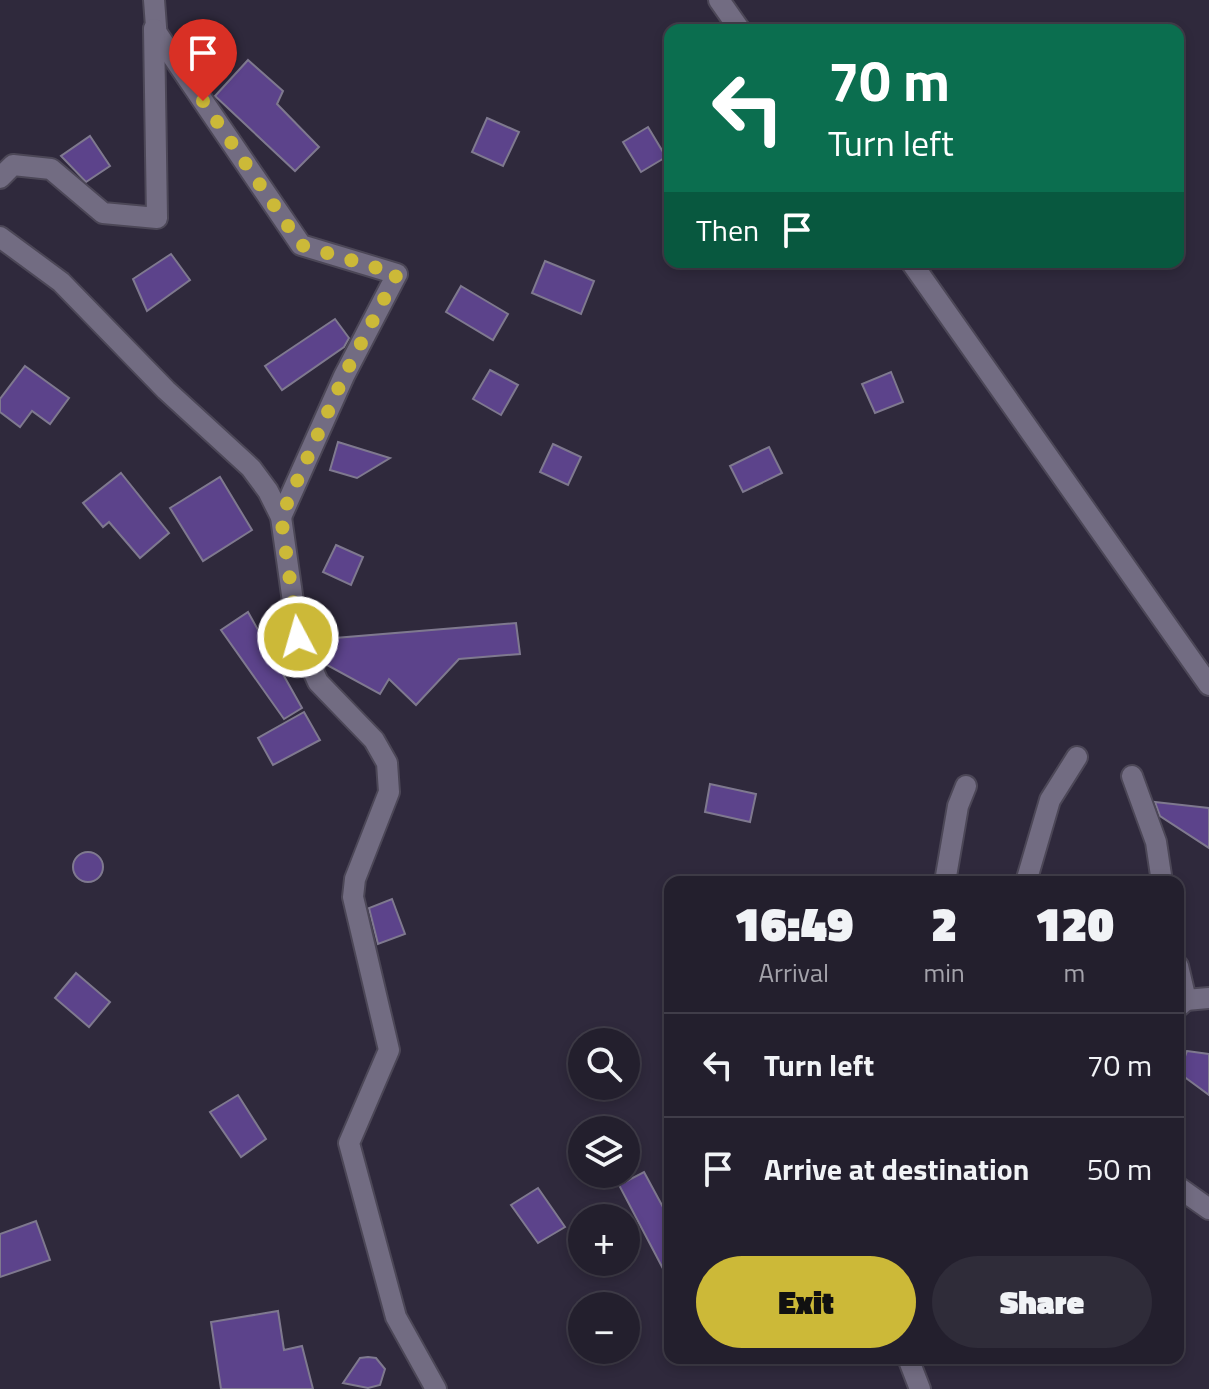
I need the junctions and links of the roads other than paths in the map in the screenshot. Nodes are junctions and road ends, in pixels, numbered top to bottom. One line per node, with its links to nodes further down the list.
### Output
1 (154, 0): 4 (street)
2 (719, 0): 3 (street)
3 (736, 24)
4 (154, 29): 5 (street); 6 (street); 9 (street)
5 (207, 116)
6 (0, 178)
7 (0, 237): 9 (street)
8 (915, 268): 10 (street)
9 (281, 517): 22 (street)
10 (1209, 685)
11 (1077, 757): 15 (street)
12 (1132, 776): 16 (street)
13 (966, 786): 14 (street)
14 (946, 876)
15 (1028, 876)
16 (1161, 876)
17 (1209, 998): 18 (street)
18 (1184, 1003)
19 (1184, 1191): 20 (street)
20 (1209, 1209)
21 (910, 1364): 23 (street)
22 (436, 1389)
23 (920, 1389)

